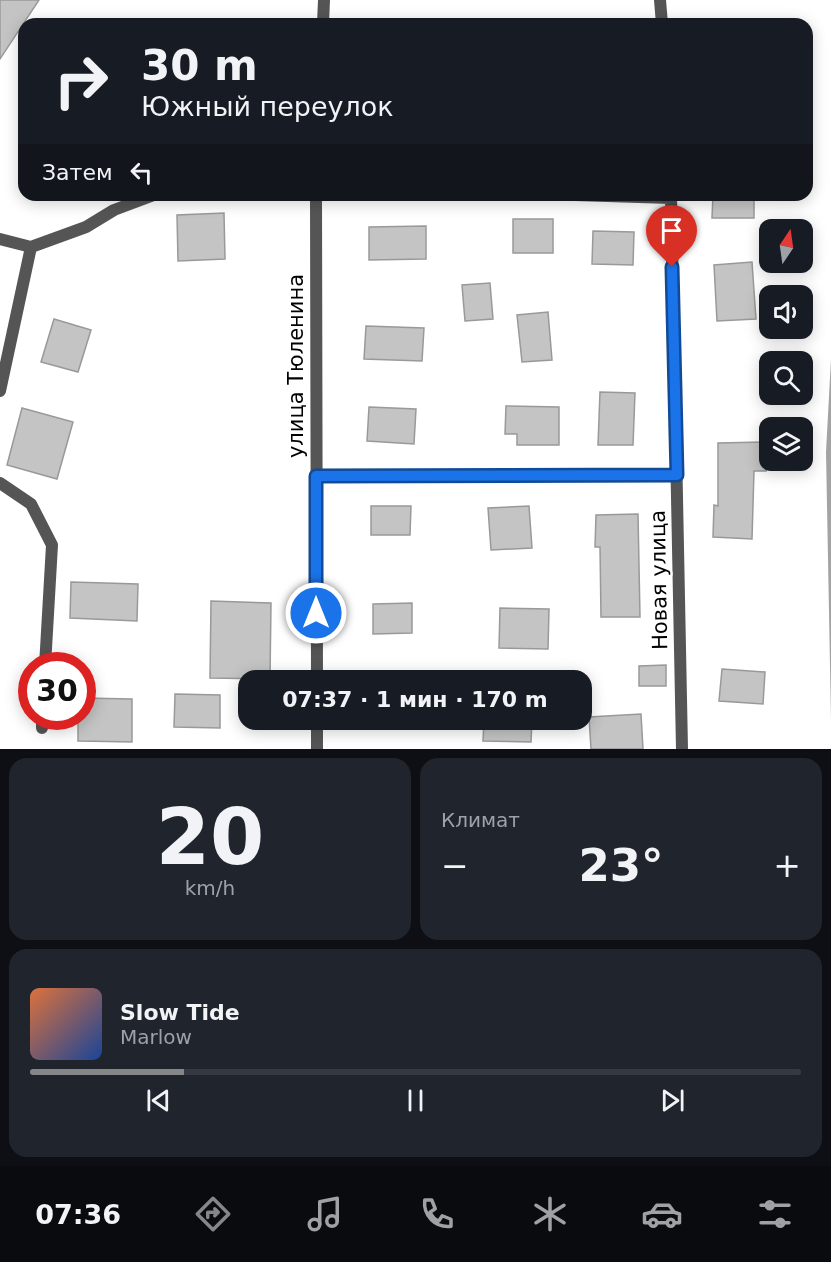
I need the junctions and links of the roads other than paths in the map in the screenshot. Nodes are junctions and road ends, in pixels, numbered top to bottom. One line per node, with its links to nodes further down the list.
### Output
1 (324, 0): 3 (street)
2 (660, 0): 4 (street)
3 (323, 18)
4 (662, 18)
5 (138, 201): 9 (street)
6 (316, 201): 12 (street, улица Тюленина)
7 (671, 201): 11 (street, Новая улица)
8 (0, 239): 9 (street)
9 (31, 247): 10 (street)
10 (0, 391)
11 (677, 475): 12 (street); 18 (street, Новая улица)
12 (316, 476): 15 (street, улица Тюленина)
13 (0, 483): 14 (street)
14 (46, 652)
15 (316, 670)
16 (317, 730): 17 (street)
17 (317, 749)
18 (682, 749)

